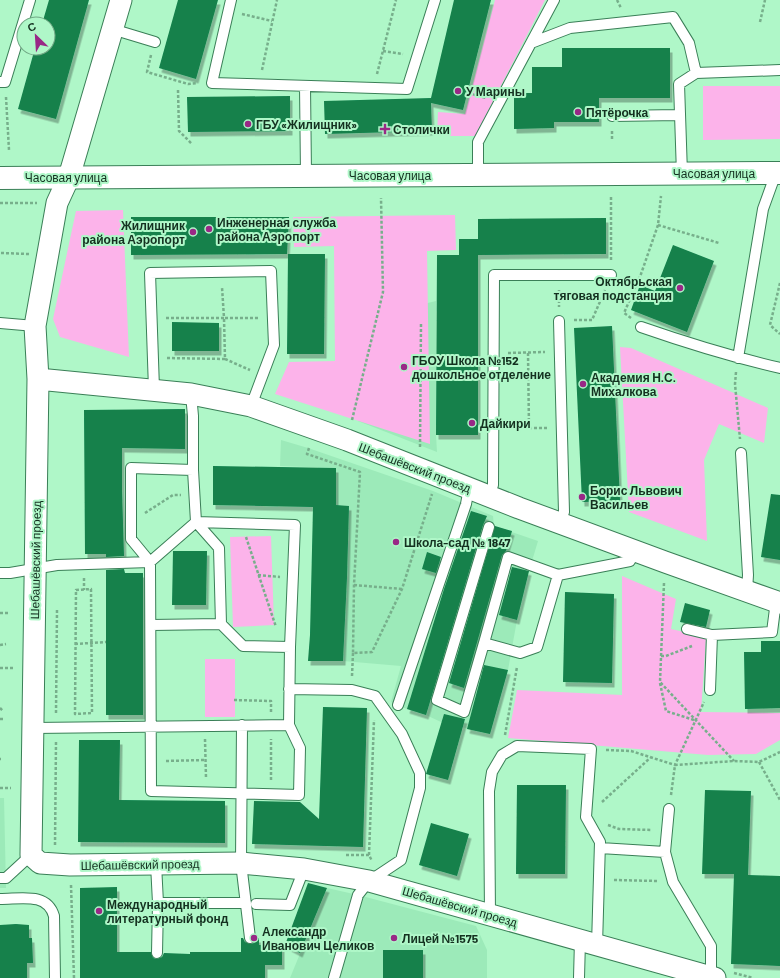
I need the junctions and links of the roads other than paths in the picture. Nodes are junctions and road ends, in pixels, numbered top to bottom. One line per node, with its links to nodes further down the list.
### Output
1 (30, 0): 11 (lane)
2 (121, 0): 6 (street, Шебашёвский проезд)
3 (231, 0): 12 (lane)
4 (435, 0): 12 (lane)
5 (554, 0): 8 (lane)
6 (112, 29): 7 (lane); 19 (street, Шебашёвский проезд)
7 (155, 42)
8 (532, 43): 10 (lane); 18 (lane)
9 (780, 70): 10 (lane)
10 (696, 73): 13 (lane)
11 (3, 82)
12 (305, 86): 17 (lane)
13 (680, 115): 14 (lane); 16 (lane)
14 (612, 116)
15 (778, 173): 16 (street, Часовая улица); 26 (lane)
16 (682, 174): 18 (street, Часовая улица)
17 (306, 175): 18 (street, Часовая улица); 19 (street, Часовая улица)
18 (478, 175)
19 (69, 177): 20 (street, Часовая улица); 24 (street, Шебашёвский проезд)
20 (0, 178)
21 (611, 276): 35 (lane)
22 (559, 321): 37 (lane)
23 (0, 323): 24 (lane)
24 (35, 326): 28 (street, Шебашёвский проезд)
25 (641, 327): 26 (lane)
26 (738, 358): 27 (lane)
27 (780, 368)
28 (38, 379): 29 (street, Шебашёвский проезд); 41 (street, Шебашёвский проезд)
29 (154, 389): 30 (street, Шебашёвский проезд); 31 (lane)
30 (191, 394): 31 (street, Шебашёвский проезд); 33 (lane)
31 (250, 406): 34 (street, Шебашёвский проезд)
32 (741, 454): 44 (lane)
33 (193, 470): 36 (lane); 40 (lane)
34 (469, 488): 35 (street, Шебашёвский проезд); 54 (lane)
35 (489, 496): 37 (street, Шебашёвский проезд)
36 (196, 522): 40 (lane); 46 (lane); 51 (lane)
37 (560, 523): 39 (street, Шебашёвский проезд)
38 (489, 527): 50 (lane)
39 (635, 550): 43 (lane); 44 (street, Шебашёвский проезд)
40 (150, 562): 41 (lane); 47 (lane)
41 (35, 569): 42 (lane); 58 (street, Шебашёвский проезд)
42 (0, 573)
43 (558, 575): 50 (lane); 50 (lane)
44 (747, 591): 45 (street, Шебашёвский проезд)
45 (778, 602): 49 (lane)
46 (221, 624): 47 (lane); 51 (lane)
47 (150, 625): 57 (lane)
48 (687, 629): 49 (lane)
49 (712, 635): 53 (lane)
50 (484, 643)
51 (290, 647): 52 (lane)
52 (289, 688): 56 (lane); 68 (lane)
53 (710, 690)
54 (398, 705)
55 (242, 725): 56 (lane); 57 (lane); 59 (lane)
56 (289, 725): 59 (lane)
57 (151, 726): 58 (lane); 59 (lane)
58 (33, 728): 63 (street, Шебашёвский проезд)
59 (242, 794): 64 (lane)
60 (669, 809): 62 (lane)
61 (600, 848): 62 (lane); 72 (lane); 74 (lane)
62 (665, 852): 79 (lane)
63 (31, 855): 65 (street, Шебашёвский проезд); 67 (lane)
64 (241, 863): 65 (street, Шебашёвский проезд); 66 (street, Шебашёвский проезд); 71 (lane)
65 (156, 864): 70 (lane)
66 (304, 869): 68 (street, Шебашёвский проезд); 71 (lane)
67 (0, 878)
68 (369, 881): 72 (street, Шебашёвский проезд); 77 (lane)
69 (0, 899): 76 (lane)
70 (158, 903): 71 (lane); 75 (lane)
71 (251, 903): 73 (lane)
72 (490, 915): 74 (street, Шебашёвский проезд)
73 (250, 938)
74 (588, 942): 78 (lane); 79 (street, Шебашёвский проезд)
75 (157, 953)
76 (55, 978)
77 (334, 978)
78 (579, 978)
79 (713, 978)

